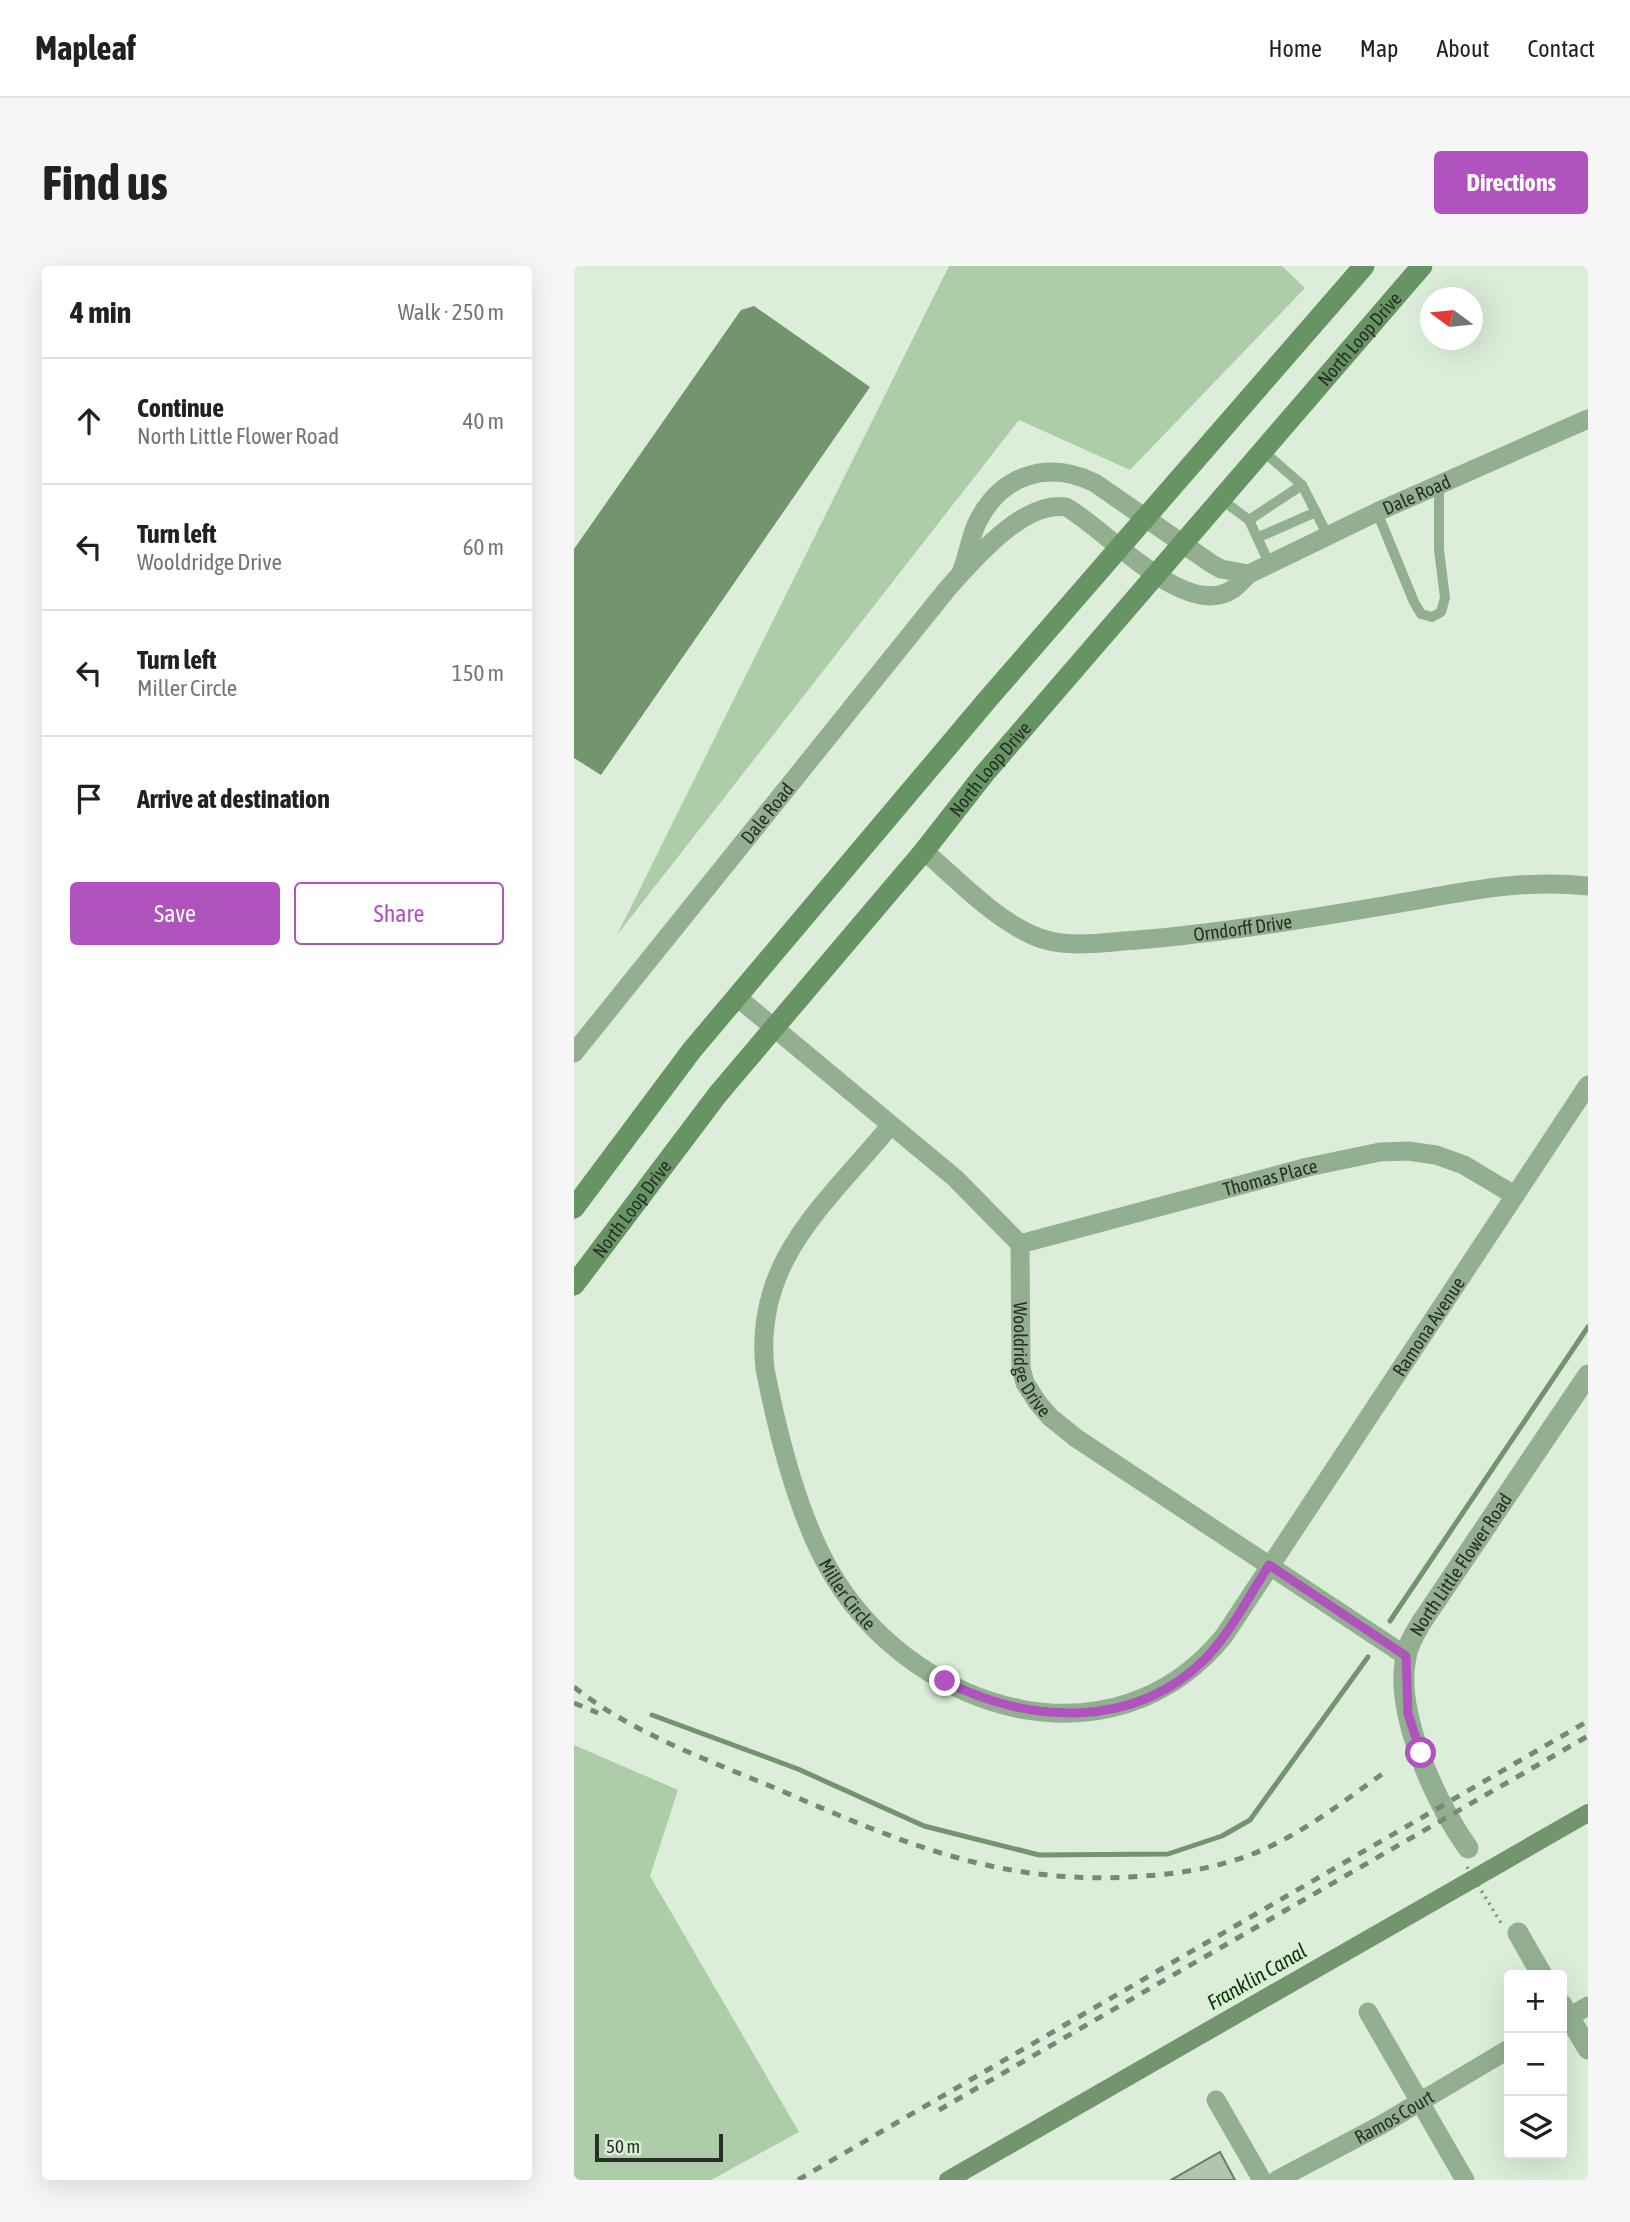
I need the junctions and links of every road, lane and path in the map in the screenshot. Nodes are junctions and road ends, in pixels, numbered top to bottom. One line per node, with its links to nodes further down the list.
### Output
1 (1363, 266): 10 (main road)
2 (1422, 266): 4 (main road, North Loop Drive)
3 (1588, 419): 6 (street, Dale Road)
4 (1263, 451): 5 (lane); 7 (main road, North Loop Drive)
5 (1302, 485): 8 (lane); 11 (lane)
6 (1439, 485): 9 (street, Dale Road); 9 (lane)
7 (1222, 500): 11 (lane); 14 (main road, North Loop Drive)
8 (1315, 512): 12 (lane); 13 (lane)
9 (1377, 512): 12 (street, Dale Road)
10 (1145, 519): 14 (street, Dale Road); 15 (main road); 18 (street, Dale Road)
11 (1249, 520): 13 (lane)
12 (1328, 536): 16 (street, Dale Road)
13 (1259, 537): 16 (lane)
14 (1184, 544): 17 (street, Dale Road); 19 (main road, North Loop Drive)
15 (1120, 547): 18 (street, Dale Road); 19 (street, Dale Road); 22 (main road)
16 (1269, 564): 17 (street, Dale Road)
17 (1249, 573): 19 (street, Dale Road)
18 (960, 574): 24 (street, Dale Road)
19 (1156, 576): 20 (main road, North Loop Drive)
20 (924, 850): 21 (street, Orndorff Drive); 23 (main road, North Loop Drive)
21 (1588, 886)
22 (737, 997): 23 (street); 28 (main road)
23 (774, 1027): 26 (street); 30 (main road, North Loop Drive)
24 (574, 1053)
25 (1588, 1085): 27 (street, Ramona Avenue)
26 (890, 1126): 29 (street); 32 (street, Miller Circle)
27 (1514, 1195): 29 (street, Thomas Place); 32 (street, Ramona Avenue)
28 (574, 1208)
29 (1020, 1244): 32 (street, Wooldridge Drive)
30 (574, 1285)
31 (1588, 1375): 33 (street, North Little Flower Road)
32 (1269, 1565): 33 (street, Wooldridge Drive)
33 (1406, 1656): 34 (street, North Little Flower Road)
34 (1468, 1858): 35 (path)
35 (1488, 1902)
36 (1518, 1933): 37 (street)
37 (1539, 1970)
38 (1368, 2012): 43 (street)
39 (1570, 2013): 40 (street)
40 (1588, 2049)
41 (1504, 2052): 43 (street, Ramos Court)
42 (1216, 2101): 44 (street)
43 (1420, 2102): 45 (street, Ramos Court); 46 (street)
44 (1262, 2180)
45 (1277, 2180)
46 (1465, 2180)

